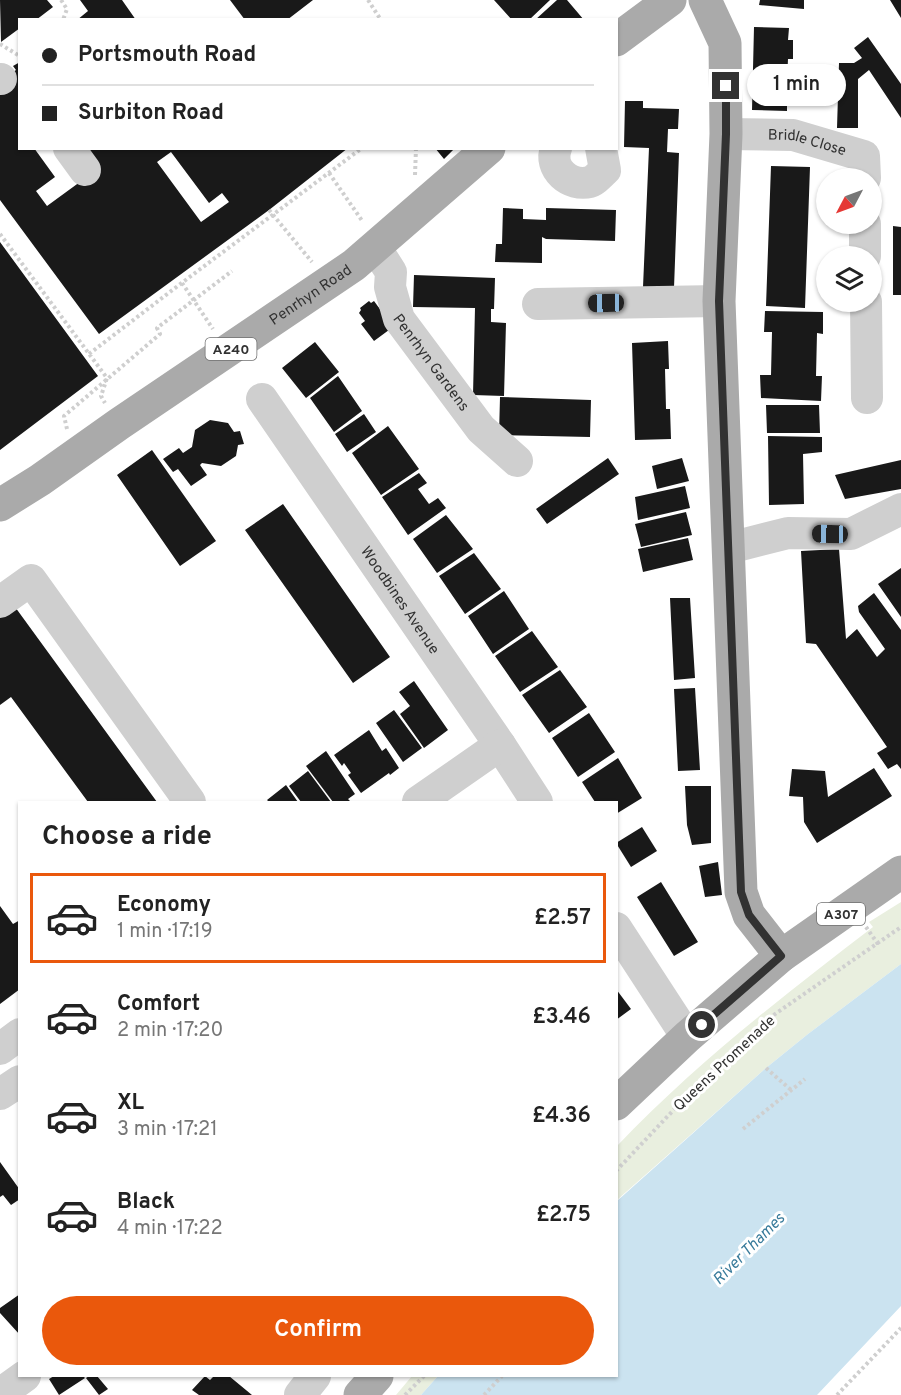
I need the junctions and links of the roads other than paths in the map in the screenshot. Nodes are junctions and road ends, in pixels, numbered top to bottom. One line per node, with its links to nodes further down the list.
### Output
1 (670, 0): 3 (main road)
2 (705, 0): 4 (main road)
3 (618, 39)
4 (726, 134): 8 (street, Bridle Close); 10 (main road)
5 (486, 150): 9 (main road, Penrhyn Road / A240)
6 (555, 150): 7 (street)
7 (601, 150)
8 (865, 168)
9 (370, 235): 15 (street, Penrhyn Gardens); 16 (main road, Penrhyn Road / A240)
10 (719, 301): 11 (street); 18 (main road)
11 (538, 304)
12 (866, 312): 13 (street)
13 (867, 398)
14 (261, 399): 20 (street, Woodbines Avenue)
15 (517, 461)
16 (0, 505)
17 (901, 509): 18 (street)
18 (729, 548): 26 (main road)
19 (0, 602): 21 (street)
20 (500, 744): 22 (street); 23 (street, Woodbines Avenue)
21 (189, 801)
22 (419, 801)
23 (536, 801)
24 (901, 872): 26 (main road, A307)
25 (618, 931): 28 (street)
26 (781, 956): 28 (main road, A307)
27 (18, 1036): 29 (street)
28 (687, 1037): 32 (main road, A307)
29 (0, 1049)
30 (18, 1082): 31 (street)
31 (0, 1094)
32 (618, 1102)
33 (24, 1377): 35 (street)
34 (376, 1377): 36 (main road)
35 (0, 1394)
36 (360, 1395)

